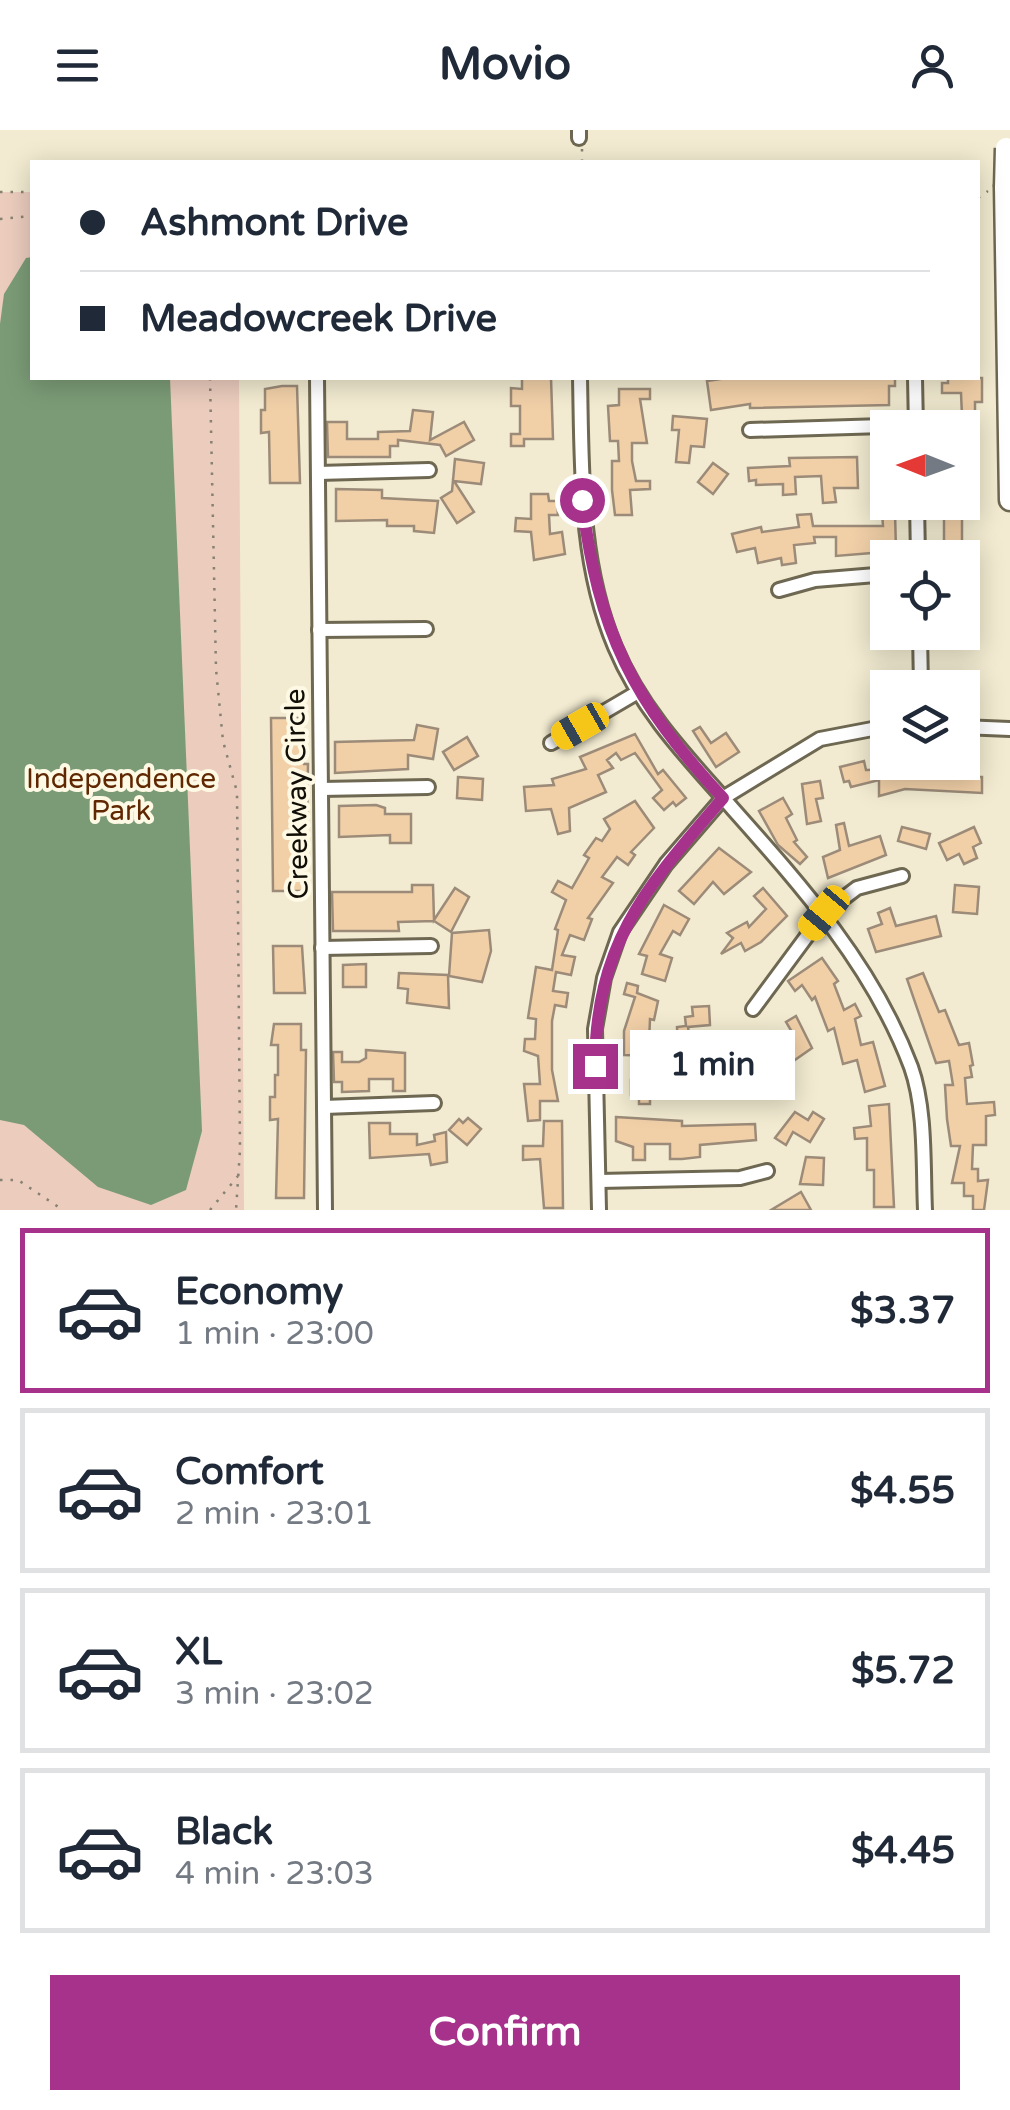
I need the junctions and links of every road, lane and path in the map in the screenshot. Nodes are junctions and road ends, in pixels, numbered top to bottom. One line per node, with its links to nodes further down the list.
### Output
1 (1006, 139): 15 (main road, bridge)
2 (0, 192): 3 (path)
3 (30, 192)
4 (30, 216): 5 (path)
5 (0, 218)
6 (210, 380): 36 (path)
7 (317, 380): 14 (street, Creekway Circle)
8 (580, 380): 20 (street)
9 (915, 380): 10 (street)
10 (916, 410)
11 (870, 427): 12 (street)
12 (750, 430)
13 (429, 470): 14 (street)
14 (318, 473): 19 (street, Creekway Circle)
15 (1010, 500)
16 (870, 575): 17 (street)
17 (779, 590)
18 (426, 629): 19 (street)
19 (319, 630): 26 (street, Creekway Circle)
20 (638, 692): 24 (street); 27 (street)
21 (980, 728): 23 (street)
22 (870, 729): 27 (street)
23 (1010, 729)
24 (551, 743)
25 (428, 787): 26 (street)
26 (321, 789): 31 (street, Creekway Circle)
27 (723, 798): 29 (street); 38 (street)
28 (902, 876): 29 (street)
29 (824, 913): 32 (street); 44 (street)
30 (432, 946): 31 (street)
31 (322, 948): 34 (street, Creekway Circle)
32 (753, 1010)
33 (434, 1104): 34 (street)
34 (324, 1108): 42 (street, Creekway Circle)
35 (767, 1171): 38 (street)
36 (239, 1175): 40 (path); 41 (path)
37 (0, 1180): 39 (path)
38 (599, 1182): 43 (street)
39 (64, 1210)
40 (210, 1210)
41 (236, 1210)
42 (326, 1210)
43 (599, 1210)
44 (926, 1210)

